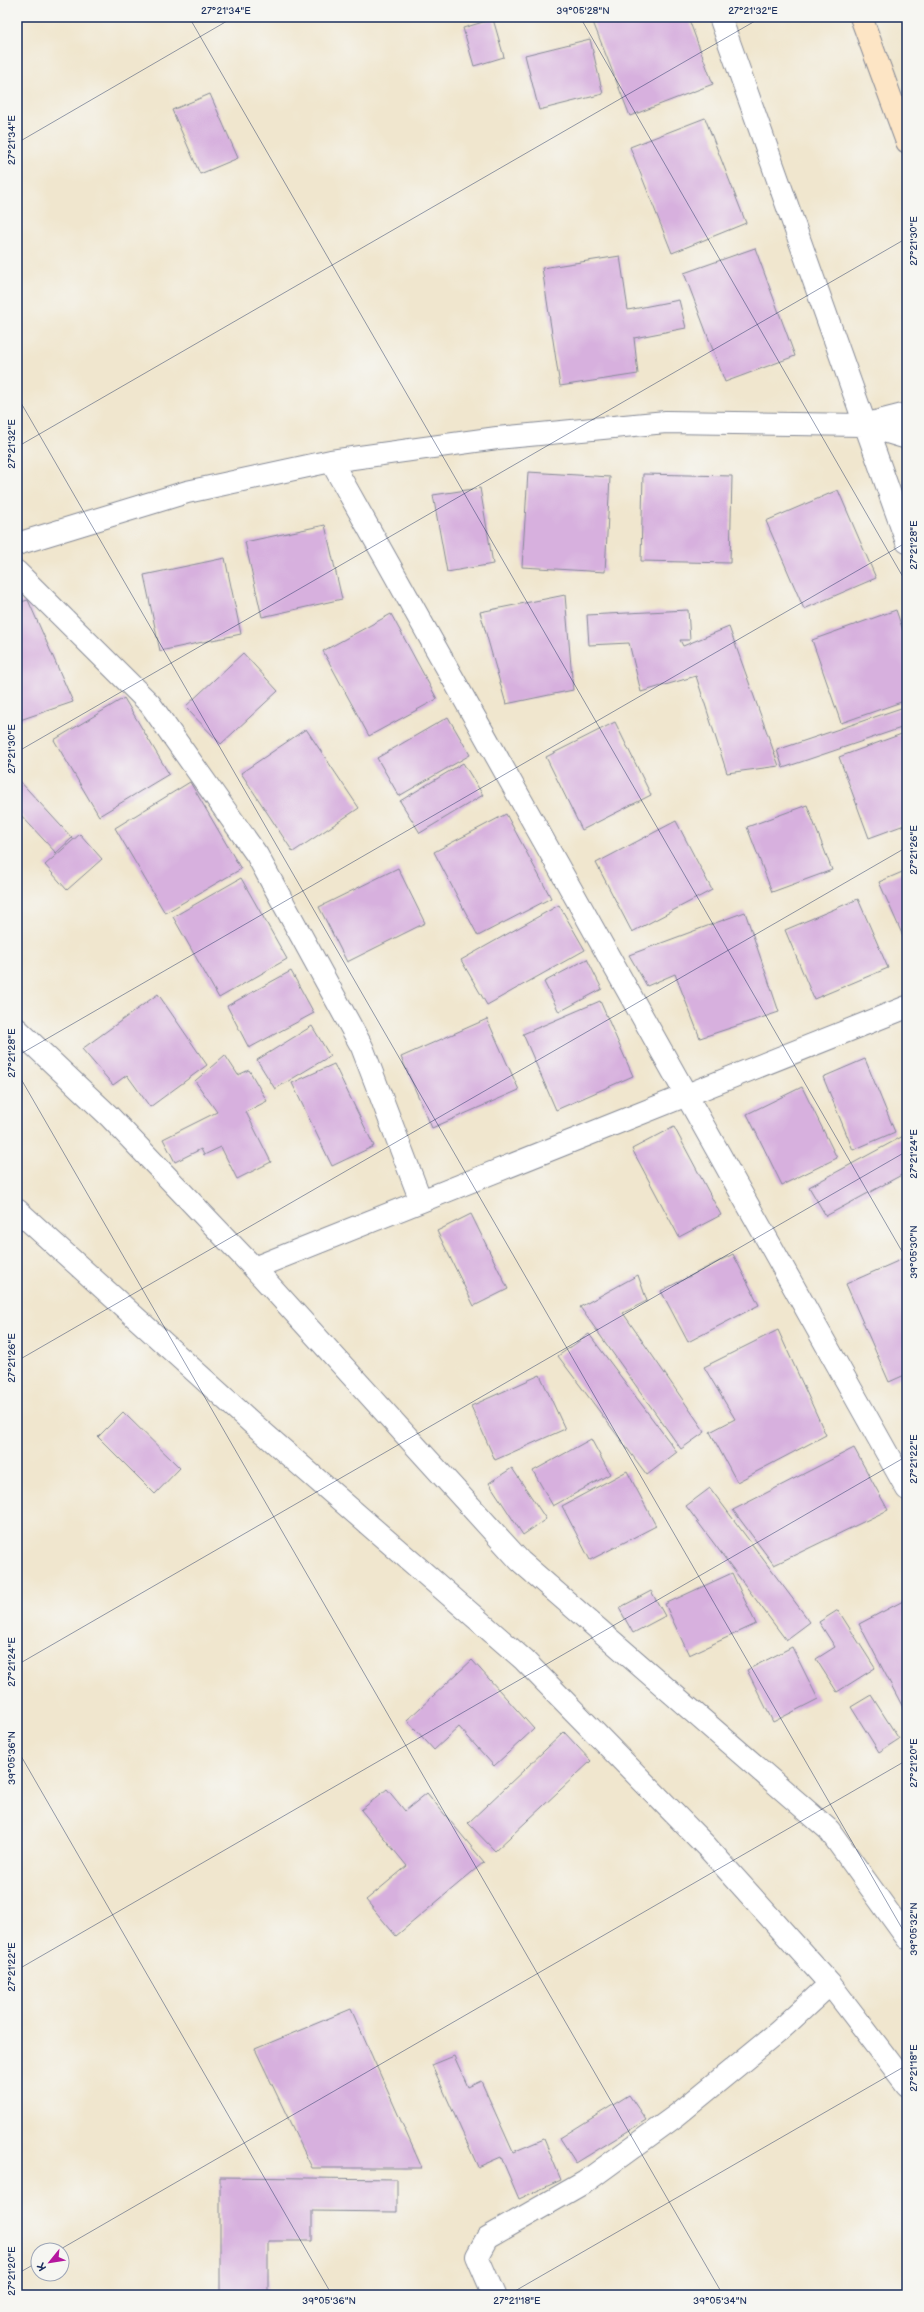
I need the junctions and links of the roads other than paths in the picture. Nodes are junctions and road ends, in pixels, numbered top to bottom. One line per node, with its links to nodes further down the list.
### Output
1 (720, 17): 5 (street)
2 (861, 17): 3 (main road)
3 (907, 142)
4 (907, 414): 5 (street)
5 (864, 425): 6 (street); 7 (street); 8 (street)
6 (907, 438)
7 (331, 461): 9 (street); 13 (street)
8 (907, 542)
9 (17, 544)
10 (17, 572): 14 (street)
11 (907, 1007): 13 (street)
12 (17, 1029): 16 (street)
13 (685, 1094): 14 (street); 17 (street)
14 (421, 1201): 16 (street)
15 (17, 1210): 19 (street)
16 (254, 1268): 18 (street)
17 (907, 1489)
18 (907, 1938)
19 (830, 1984): 20 (street); 21 (street)
20 (907, 2085)
21 (494, 2295)

